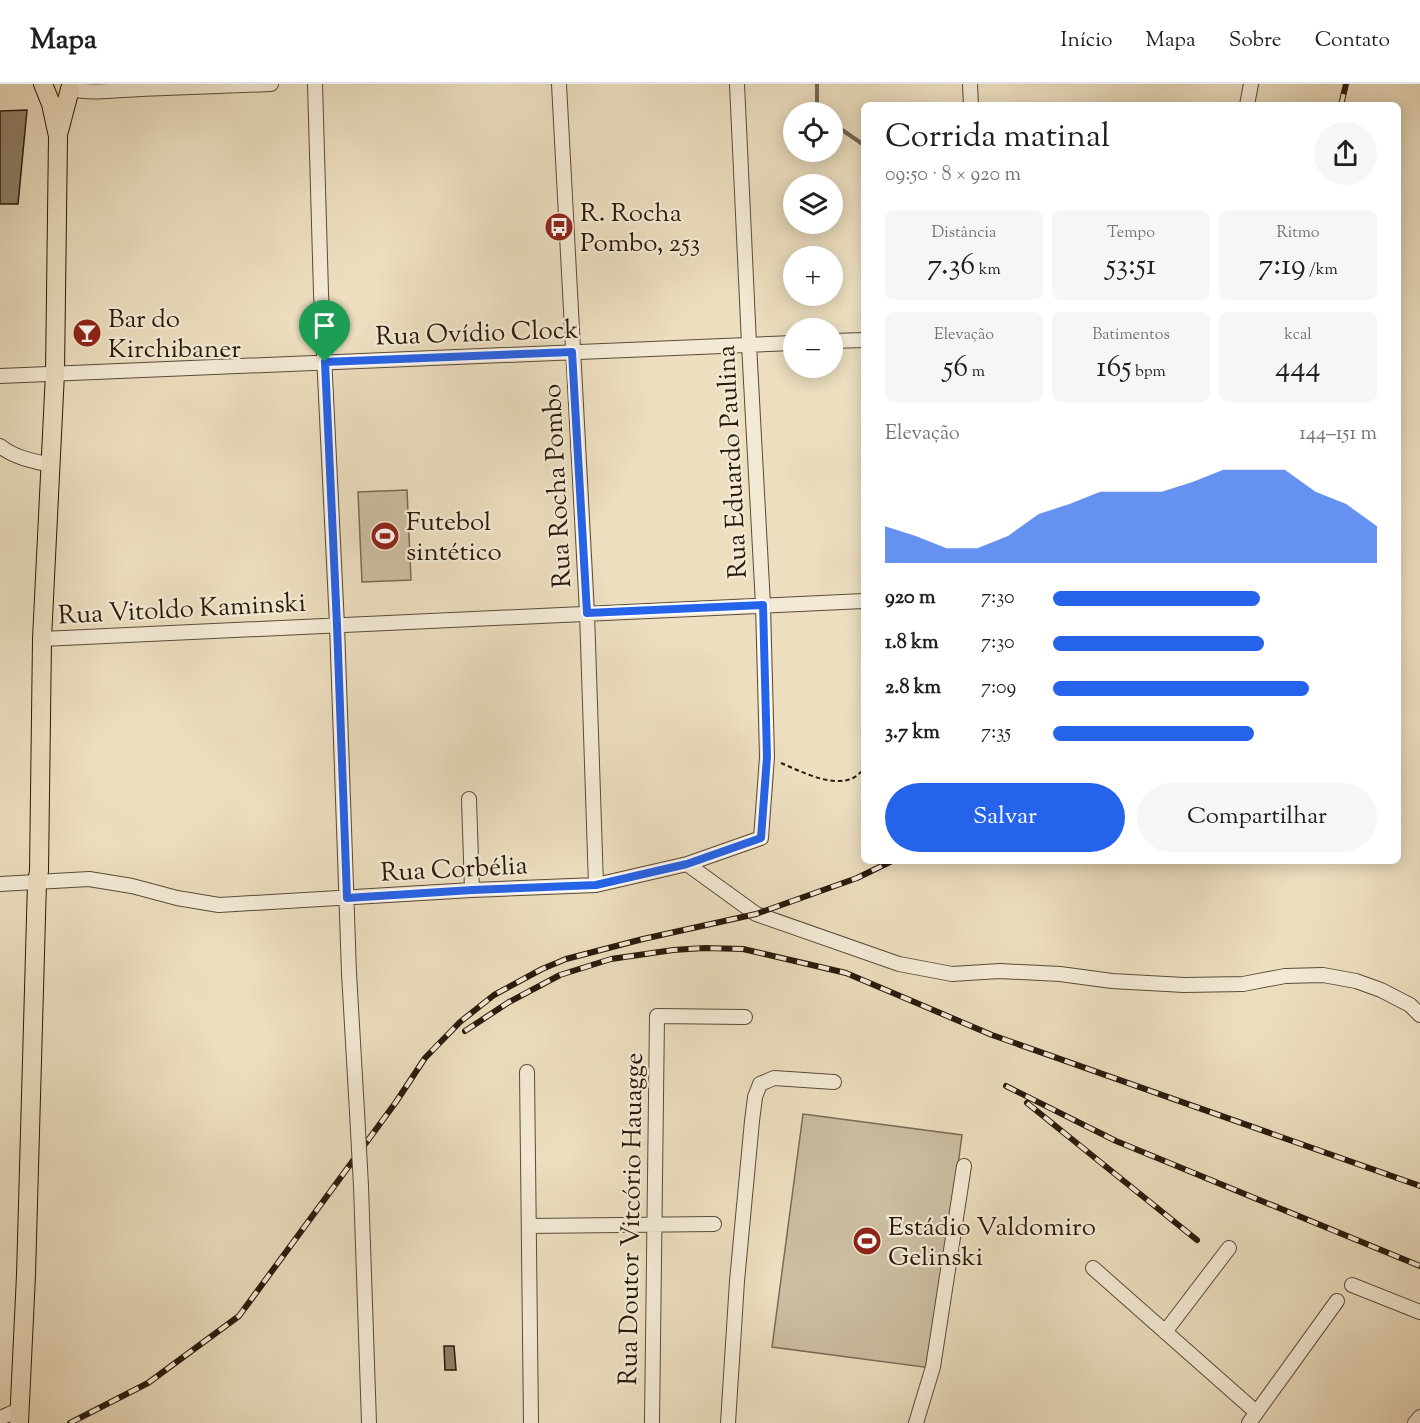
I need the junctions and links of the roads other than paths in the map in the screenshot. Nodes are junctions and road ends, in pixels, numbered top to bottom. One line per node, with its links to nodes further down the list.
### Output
1 (45, 84): 8 (main road); 12 (main road)
2 (271, 84): 9 (street)
3 (315, 84): 18 (street)
4 (559, 84): 17 (street, Rua Rocha Pombo)
5 (738, 84): 16 (street, Rua Eduardo Paulina)
6 (970, 84): 10 (street)
7 (1251, 84): 11 (street)
8 (74, 86): 9 (street); 12 (main road)
9 (115, 87)
10 (971, 102)
11 (1248, 102)
12 (58, 136): 19 (main road)
13 (861, 340): 14 (street)
14 (843, 341)
15 (783, 342): 16 (street, Rua Ovídio Clock)
16 (749, 344): 17 (street, Rua Ovídio Clock); 24 (street, Rua Eduardo Paulina)
17 (572, 352): 18 (street, Rua Ovídio Clock); 25 (street, Rua Rocha Pombo)
18 (325, 362): 19 (street, Rua Ovídio Clock); 26 (street)
19 (55, 373): 20 (street, Rua Ovídio Clock); 22 (main road)
20 (0, 376)
21 (0, 446): 22 (street)
22 (51, 465): 27 (main road)
23 (861, 601): 24 (street, Rua Vitoldo Kaminski)
24 (763, 605): 25 (street, Rua Vitoldo Kaminski); 29 (street, Rua Eduardo Paulina)
25 (587, 613): 26 (street, Rua Vitoldo Kaminski); 33 (street, Rua Rocha Pombo)
26 (337, 625): 27 (street, Rua Vitoldo Kaminski); 35 (street)
27 (42, 639): 31 (main road)
28 (469, 799): 34 (street)
29 (761, 838): 30 (street, Rua Corbélia)
30 (687, 864): 33 (street, Rua Corbélia); 36 (street)
31 (38, 882): 32 (street, Rua Corbélia); 35 (street, Rua Corbélia); 50 (main road)
32 (0, 884)
33 (596, 885): 34 (street, Rua Corbélia)
34 (472, 890): 35 (street, Rua Corbélia)
35 (347, 898): 54 (street, bridge)
36 (1420, 1015)
37 (745, 1017): 41 (street, Rua Doutor Vitcório Hauagge)
38 (527, 1072): 43 (street)
39 (834, 1082): 57 (street)
40 (964, 1166): 58 (street)
41 (654, 1224): 42 (street); 43 (street); 56 (street, Rua Doutor Vitcório Hauagge)
42 (714, 1224)
43 (529, 1226): 55 (street)
44 (1229, 1248): 49 (street)
45 (1093, 1268): 49 (street)
46 (1352, 1285): 48 (street)
47 (1336, 1301): 53 (street)
48 (1420, 1312)
49 (1165, 1332): 53 (street)
50 (19, 1417): 52 (street)
51 (1420, 1417): 59 (street)
52 (0, 1418)
53 (1252, 1418)
54 (369, 1423)
55 (531, 1423)
56 (652, 1423)
57 (728, 1423)
58 (916, 1423)
59 (1415, 1423)

